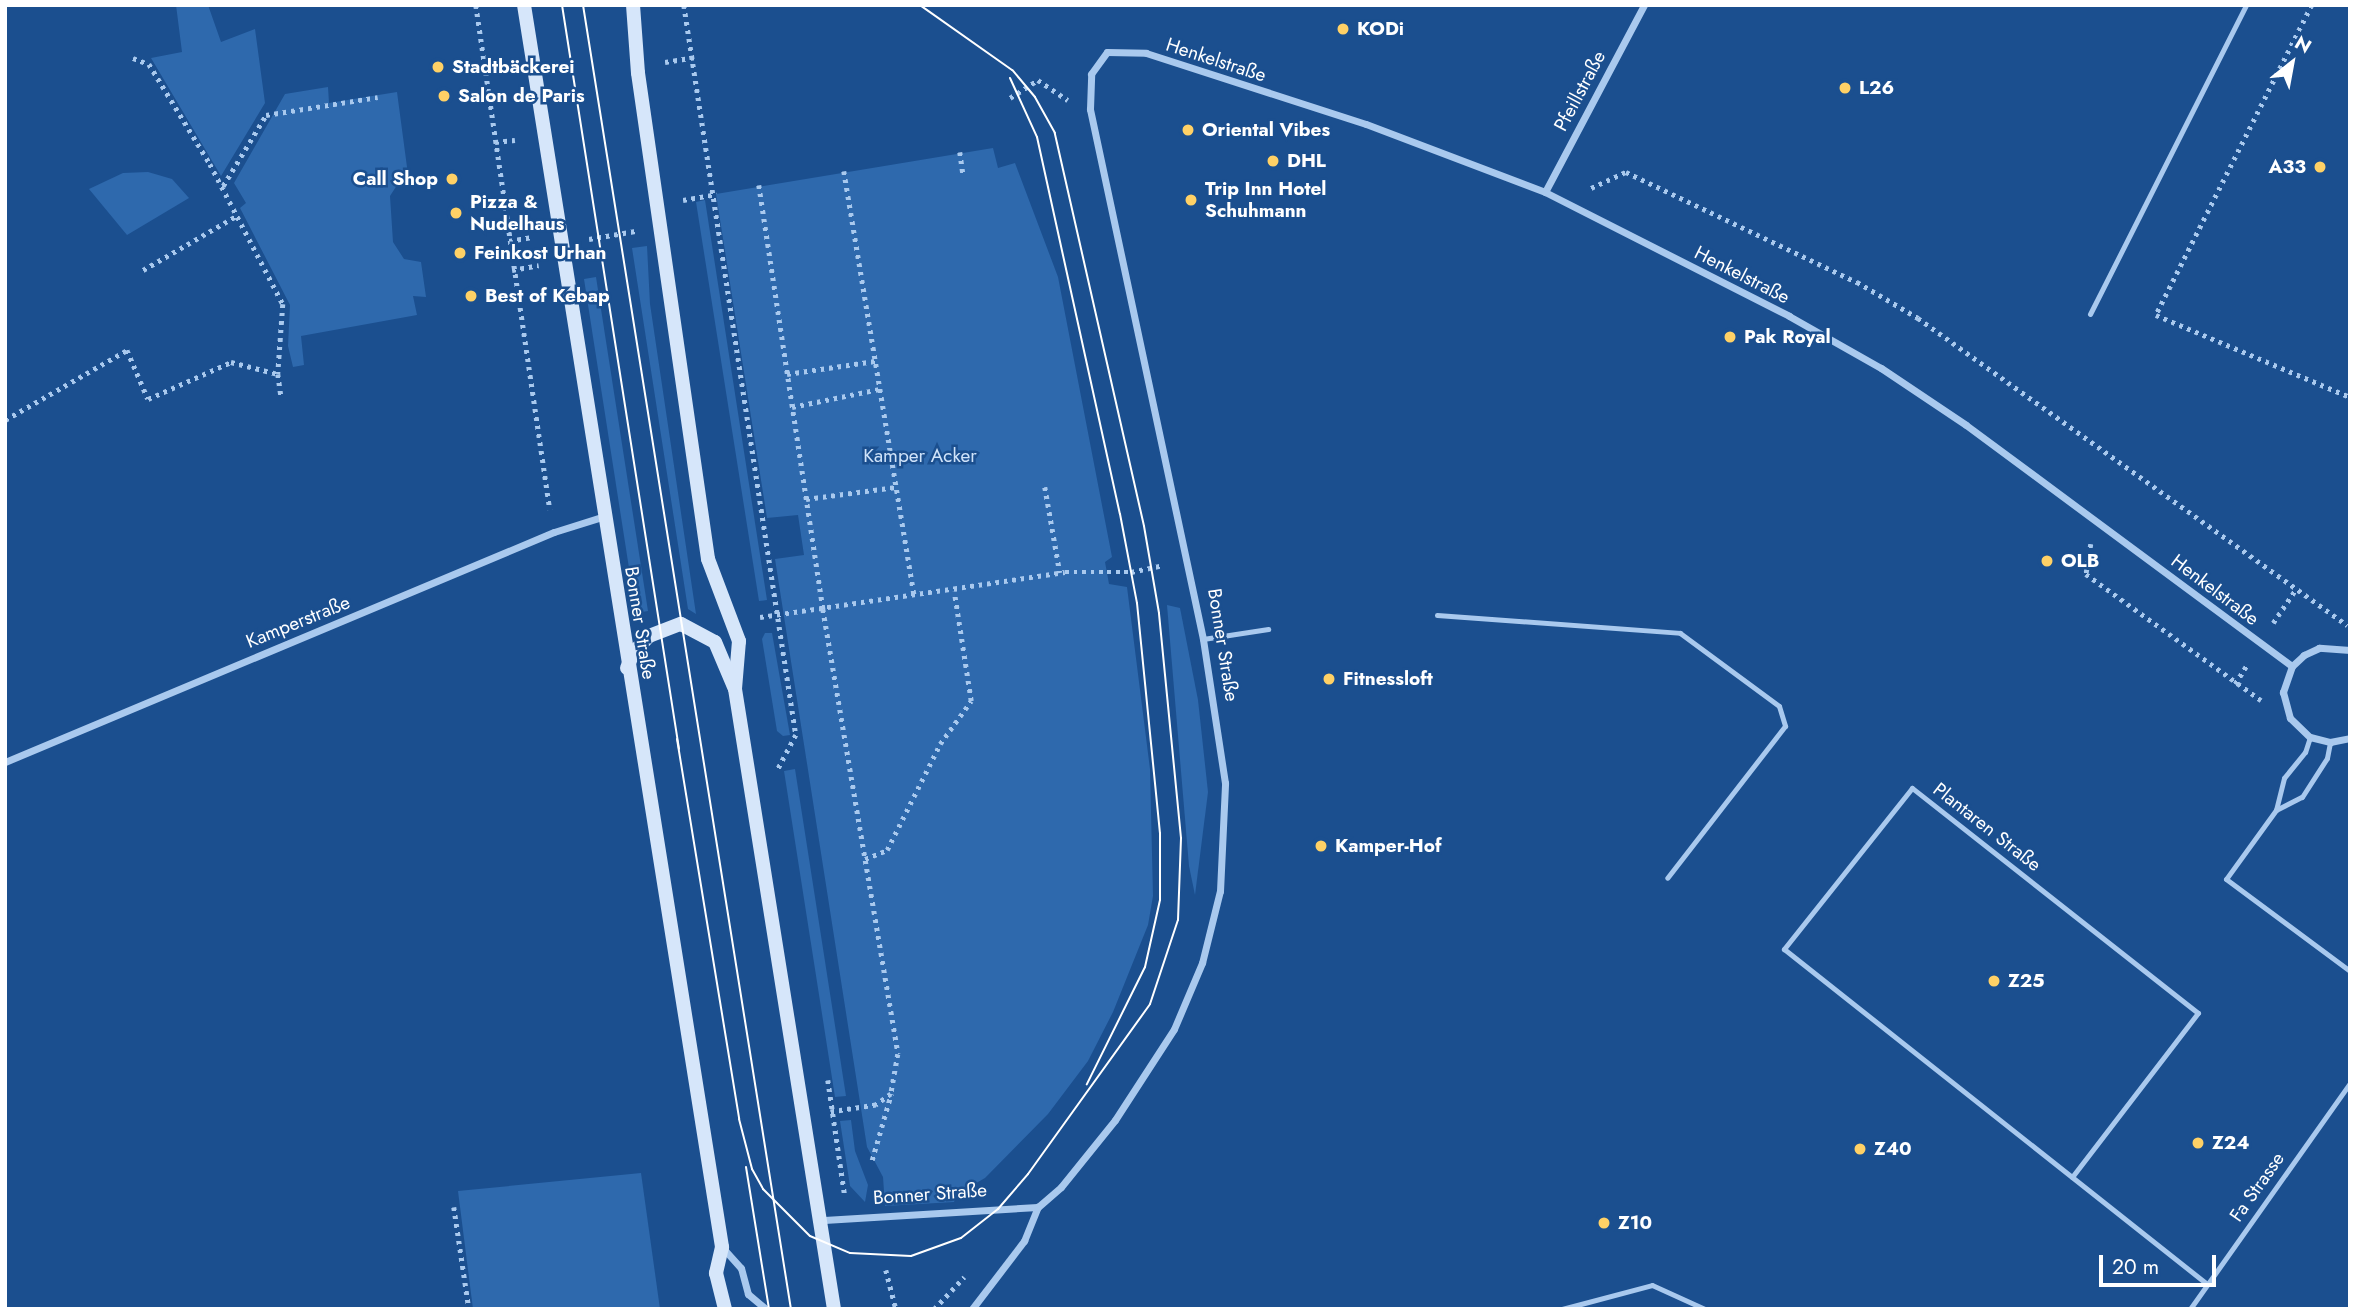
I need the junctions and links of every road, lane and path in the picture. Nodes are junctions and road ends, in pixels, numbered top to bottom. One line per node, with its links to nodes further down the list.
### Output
1 (476, 5): 17 (path)
2 (524, 5): 29 (main road, Bonner Straße)
3 (633, 5): 25 (main road)
4 (684, 5): 11 (path)
5 (1644, 5): 23 (street, Pfeillstraße)
6 (2246, 5): 32 (lane)
7 (2312, 5): 38 (path)
8 (1107, 52): 15 (street, Bonner Straße); 23 (street, Henkelstraße)
9 (698, 57): 11 (path)
10 (133, 58): 22 (path)
11 (691, 58): 12 (path); 24 (path)
12 (664, 62)
13 (378, 97): 22 (path)
14 (1010, 98): 15 (path)
15 (1090, 109): 47 (street, Bonner Straße)
16 (515, 139): 17 (path)
17 (495, 142): 28 (path)
18 (960, 152): 20 (path)
19 (844, 171): 33 (path)
20 (963, 174)
21 (759, 185): 35 (path)
22 (223, 186): 26 (path)
23 (1545, 192): 46 (street, Henkelstraße); 56 (path)
24 (714, 195): 25 (path); 52 (path)
25 (660, 204): 29 (path); 54 (main road)
26 (238, 215): 30 (path); 34 (path)
27 (531, 237): 28 (path)
28 (509, 241): 31 (path)
29 (567, 261): 31 (path); 45 (main road, Bonner Straße)
30 (144, 270)
31 (512, 270): 44 (path)
32 (2090, 314)
33 (875, 361): 35 (path); 36 (path)
34 (278, 374): 37 (path); 40 (path)
35 (787, 374): 39 (path)
36 (880, 389): 39 (path); 41 (path)
37 (281, 396)
38 (2350, 397)
39 (792, 407): 43 (path)
40 (5, 420)
41 (896, 487): 43 (path); 50 (path)
42 (1045, 487): 48 (path)
43 (806, 499): 51 (path)
44 (550, 510)
45 (604, 516): 60 (main road, Bonner Straße); 67 (street, Kamperstraße)
46 (2095, 523): 59 (street, Henkelstraße); 62 (path)
47 (1189, 560): 48 (path); 57 (street, Bonner Straße)
48 (1060, 573): 49 (path)
49 (954, 590): 50 (path); 69 (path)
50 (914, 596): 51 (path)
51 (823, 609): 52 (path); 69 (path)
52 (777, 614): 54 (path); 66 (path)
53 (1437, 615): 70 (lane)
54 (731, 621): 61 (main road)
55 (1268, 629): 57 (lane)
56 (2348, 634)
57 (1203, 639): 78 (street, Bonner Straße)
58 (2350, 650): 59 (street)
59 (2292, 666): 62 (street)
60 (627, 669): 61 (main road); 80 (main road, Bonner Straße)
61 (735, 690): 74 (main road)
62 (2290, 718): 63 (street)
63 (2310, 737): 65 (street); 68 (lane)
64 (2350, 738): 65 (street)
65 (2330, 743): 68 (lane)
66 (788, 749)
67 (5, 762)
68 (2276, 810): 71 (lane)
69 (865, 859): 73 (path)
70 (1667, 878)
71 (2350, 971)
72 (2350, 1083): 83 (lane, Fa Strasse)
73 (891, 1094): 74 (path); 75 (path)
74 (806, 1115): 79 (main road)
75 (872, 1160)
76 (2072, 1177): 76 (lane, Plantaren Straße); 83 (lane, Plantaren Straße)
77 (454, 1207): 84 (path)
78 (1038, 1207): 79 (street, Bonner Straße); 90 (street, Bonner Straße)
79 (824, 1220): 87 (main road)
80 (722, 1247): 85 (main road, Bonner Straße); 86 (street, Bonner Straße)
81 (970, 1269): 89 (path)
82 (886, 1270): 88 (path)
83 (2207, 1284): 93 (lane, Fa Strasse)
84 (469, 1309)
85 (725, 1309)
86 (766, 1309)
87 (834, 1309)
88 (896, 1309)
89 (934, 1309)
90 (972, 1309)
91 (1562, 1309): 92 (lane)
92 (1705, 1309)
93 (2190, 1309)

